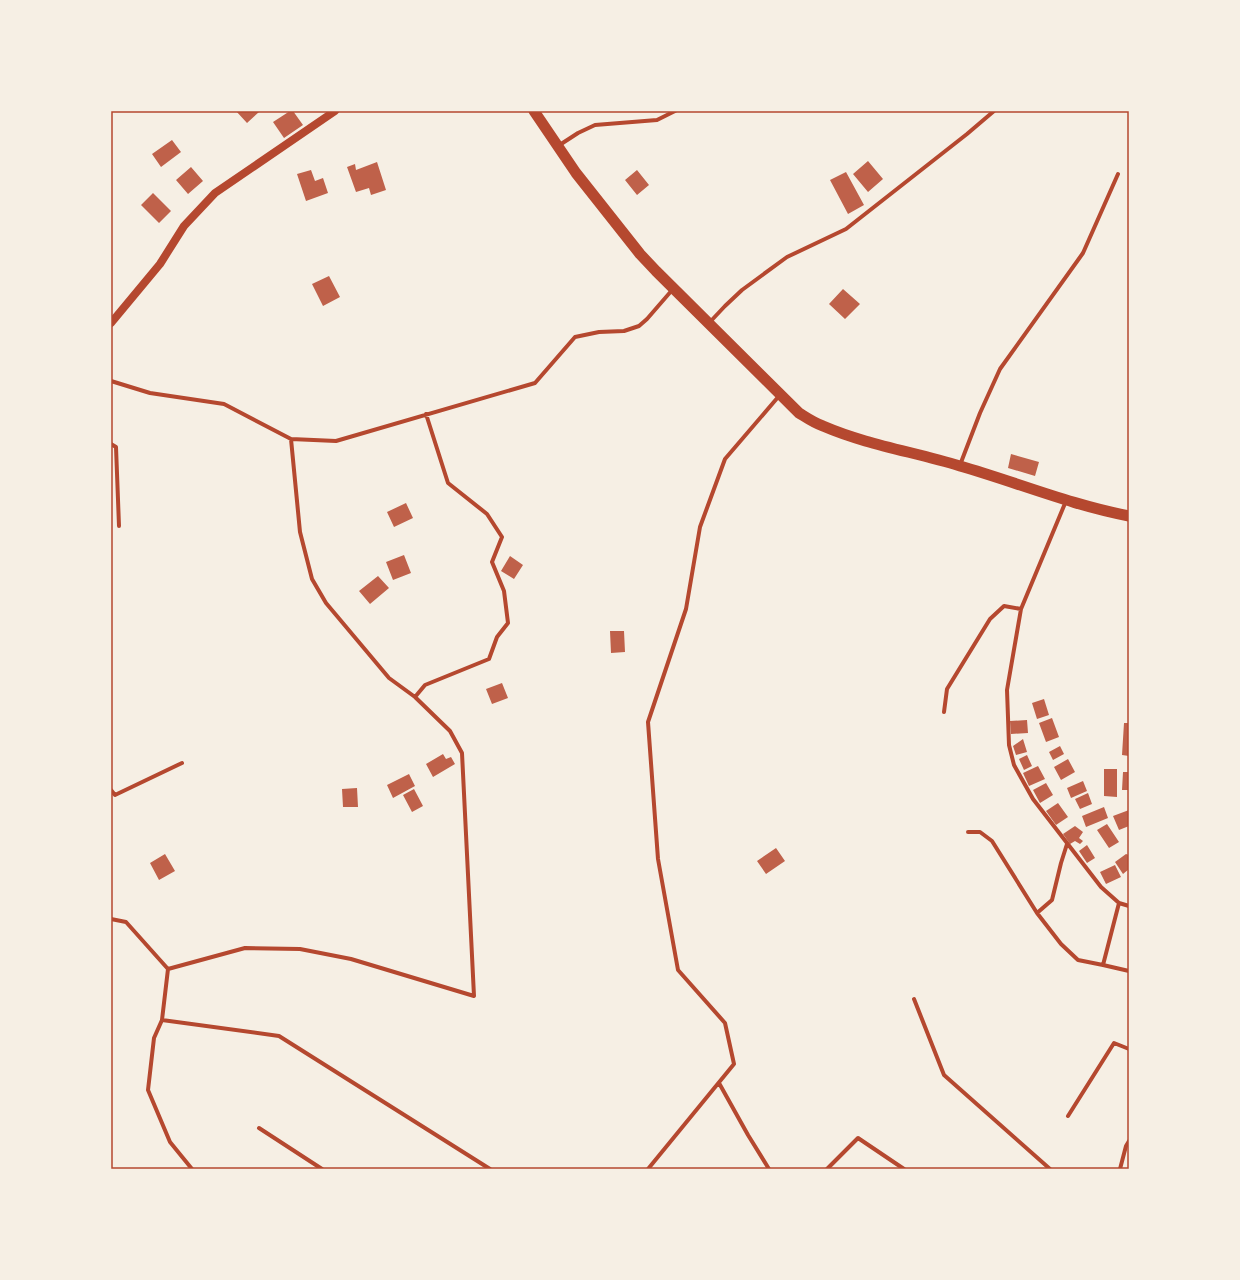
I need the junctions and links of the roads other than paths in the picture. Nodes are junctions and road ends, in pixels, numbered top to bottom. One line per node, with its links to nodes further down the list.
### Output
1 (335, 111): 8 (main road)
2 (534, 111): 5 (highway)
3 (675, 111): 5 (street)
4 (994, 111): 9 (street)
5 (557, 146): 7 (highway)
6 (1118, 174): 15 (street)
7 (673, 289): 9 (highway); 12 (street)
8 (111, 323)
9 (709, 323): 11 (highway)
10 (111, 381): 13 (street)
11 (780, 395): 15 (highway); 36 (street)
12 (426, 414): 13 (street); 20 (street)
13 (291, 439): 20 (street)
14 (111, 444): 18 (street)
15 (960, 466): 16 (highway)
16 (1066, 499): 17 (highway); 19 (street)
17 (1129, 516)
18 (119, 526)
19 (1021, 609): 21 (street); 25 (street)
20 (415, 697): 31 (street)
21 (944, 712)
22 (182, 763): 23 (street)
23 (111, 790)
24 (968, 832): 28 (street)
25 (1067, 844): 26 (street); 28 (street)
26 (1119, 903): 27 (street); 30 (street)
27 (1129, 906)
28 (1037, 913): 30 (street)
29 (111, 919): 31 (street)
30 (1103, 965): 32 (street)
31 (168, 970): 34 (street)
32 (1129, 972)
33 (914, 999): 47 (street)
34 (162, 1020): 40 (street); 42 (street)
35 (1129, 1050): 37 (street)
36 (719, 1083): 43 (street); 44 (street)
37 (1068, 1116)
38 (259, 1128): 41 (street)
39 (1129, 1141): 48 (street)
40 (192, 1169)
41 (322, 1169)
42 (490, 1169)
43 (648, 1169)
44 (769, 1169)
45 (827, 1169): 46 (street)
46 (904, 1169)
47 (1050, 1169)
48 (1120, 1169)

